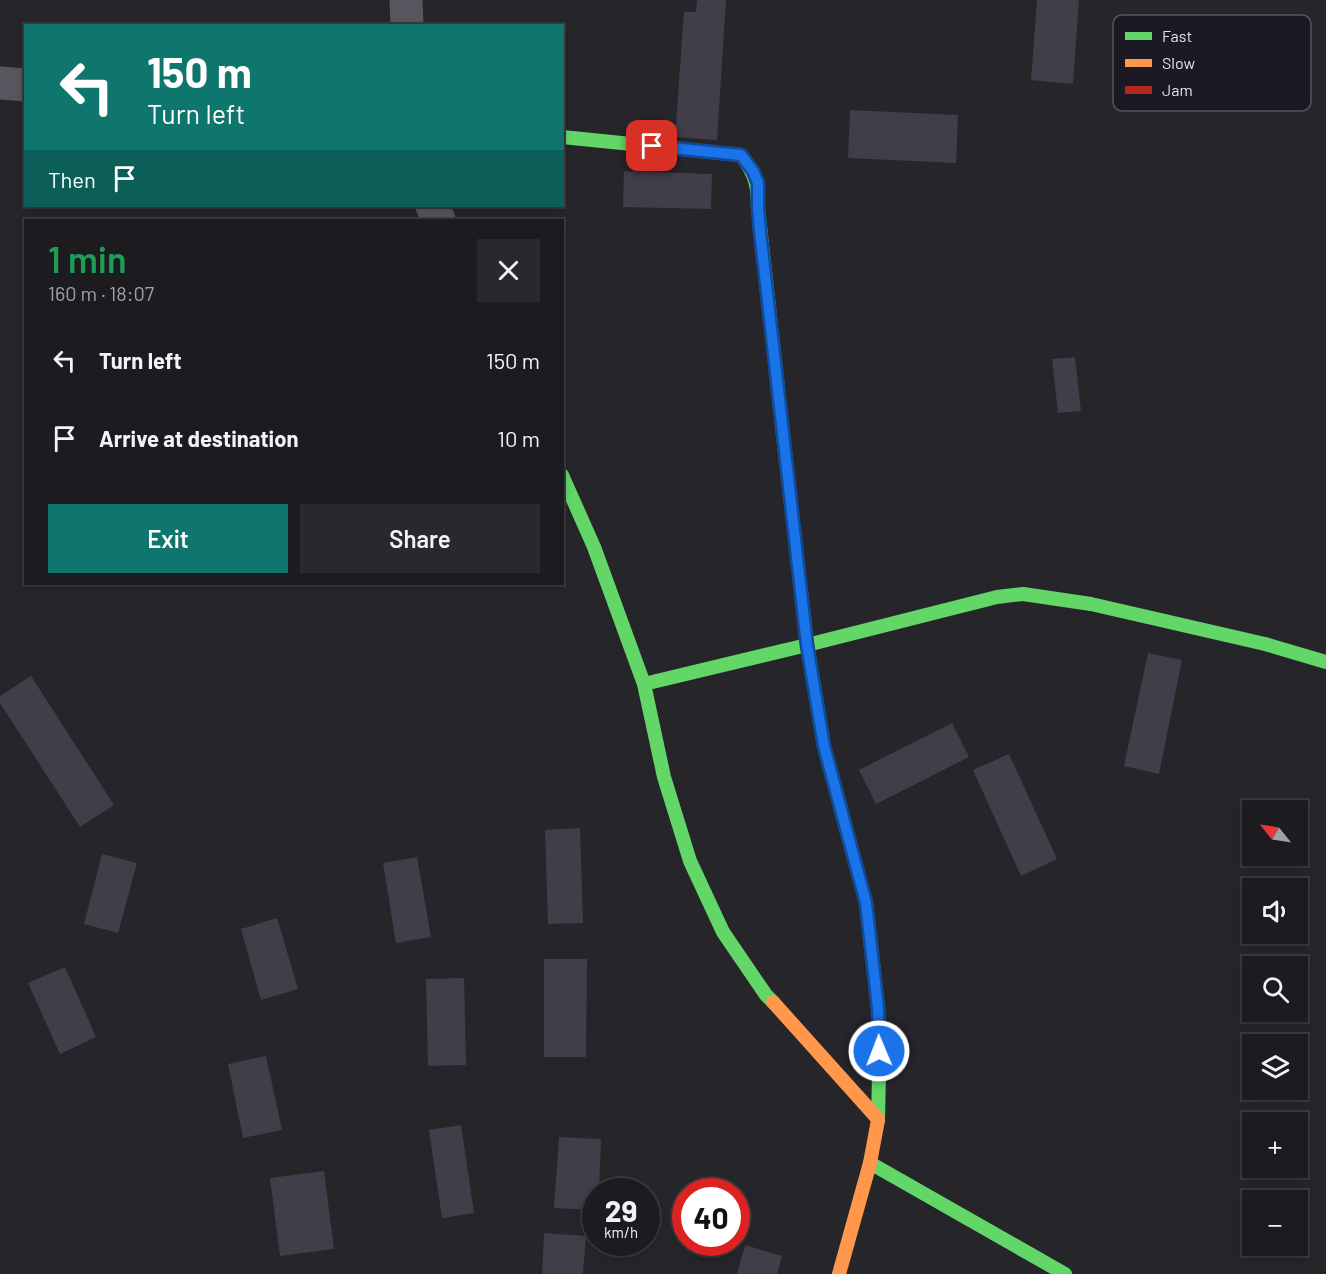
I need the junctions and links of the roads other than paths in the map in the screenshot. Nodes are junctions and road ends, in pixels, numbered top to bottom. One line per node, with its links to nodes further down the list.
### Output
1 (406, 0): 2 (street)
2 (407, 24)
3 (0, 83): 4 (street)
4 (24, 85)
5 (564, 137): 7 (street)
6 (564, 480): 9 (street)
7 (807, 645): 8 (street); 9 (street); 10 (street)
8 (1326, 662)
9 (644, 684): 10 (street)
10 (878, 1119): 11 (street)
11 (870, 1163): 12 (street); 13 (street)
12 (840, 1274)
13 (1065, 1274)

